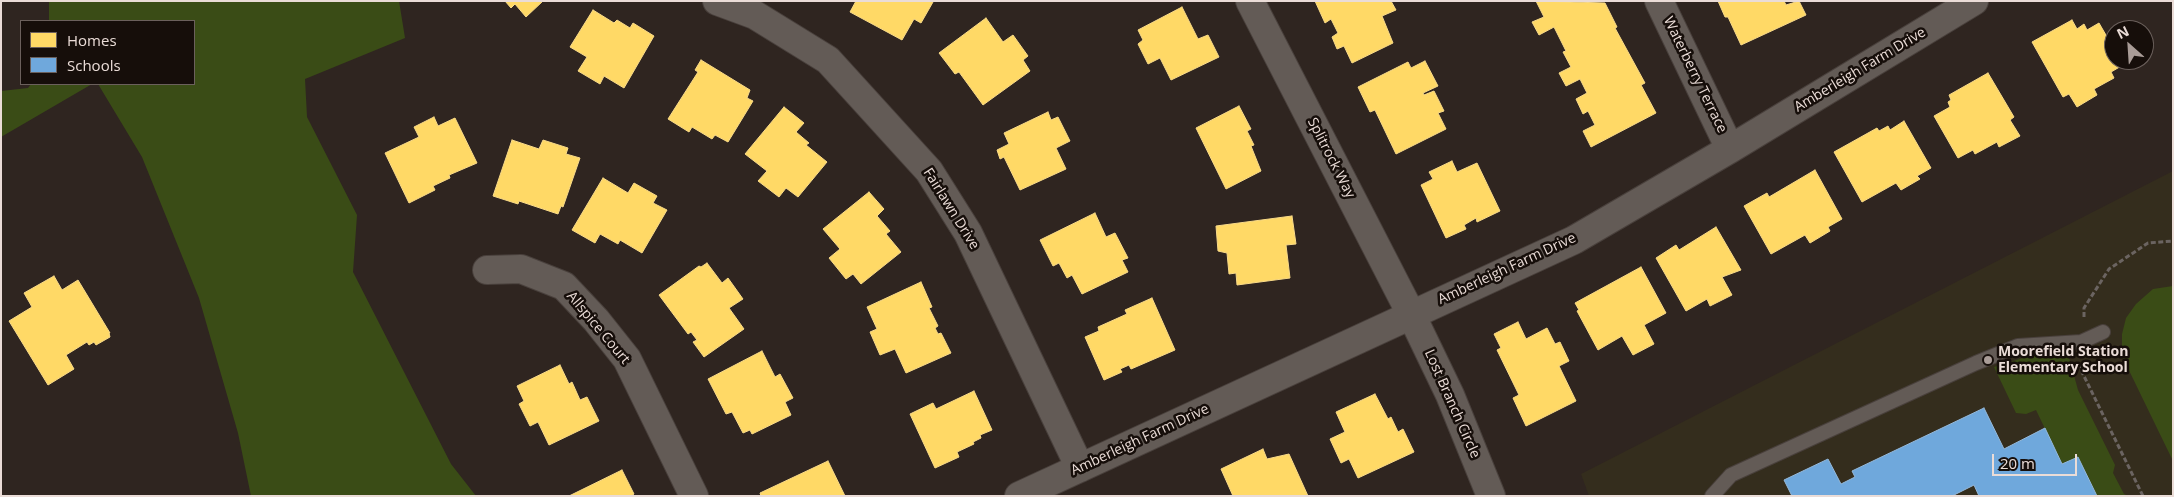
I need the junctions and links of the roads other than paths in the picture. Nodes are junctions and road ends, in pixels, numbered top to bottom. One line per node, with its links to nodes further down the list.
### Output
1 (717, 1): 5 (street, Fairlawn Drive)
2 (1250, 1): 8 (street, Splitrock Way)
3 (1659, 1): 6 (street, Waterberry Terrace)
4 (1974, 1): 6 (street, Amberleigh Farm Drive)
5 (760, 8): 10 (street, Fairlawn Drive)
6 (1730, 148): 8 (street, Amberleigh Farm Drive)
7 (487, 270): 11 (street, Allspice Court)
8 (1411, 314): 10 (street, Amberleigh Farm Drive); 13 (street, Lost Branch Circle)
9 (2104, 332): 14 (lane)
10 (1080, 468): 12 (street, Amberleigh Farm Drive)
11 (694, 496)
12 (1019, 496)
13 (1491, 496)
14 (1712, 496)

